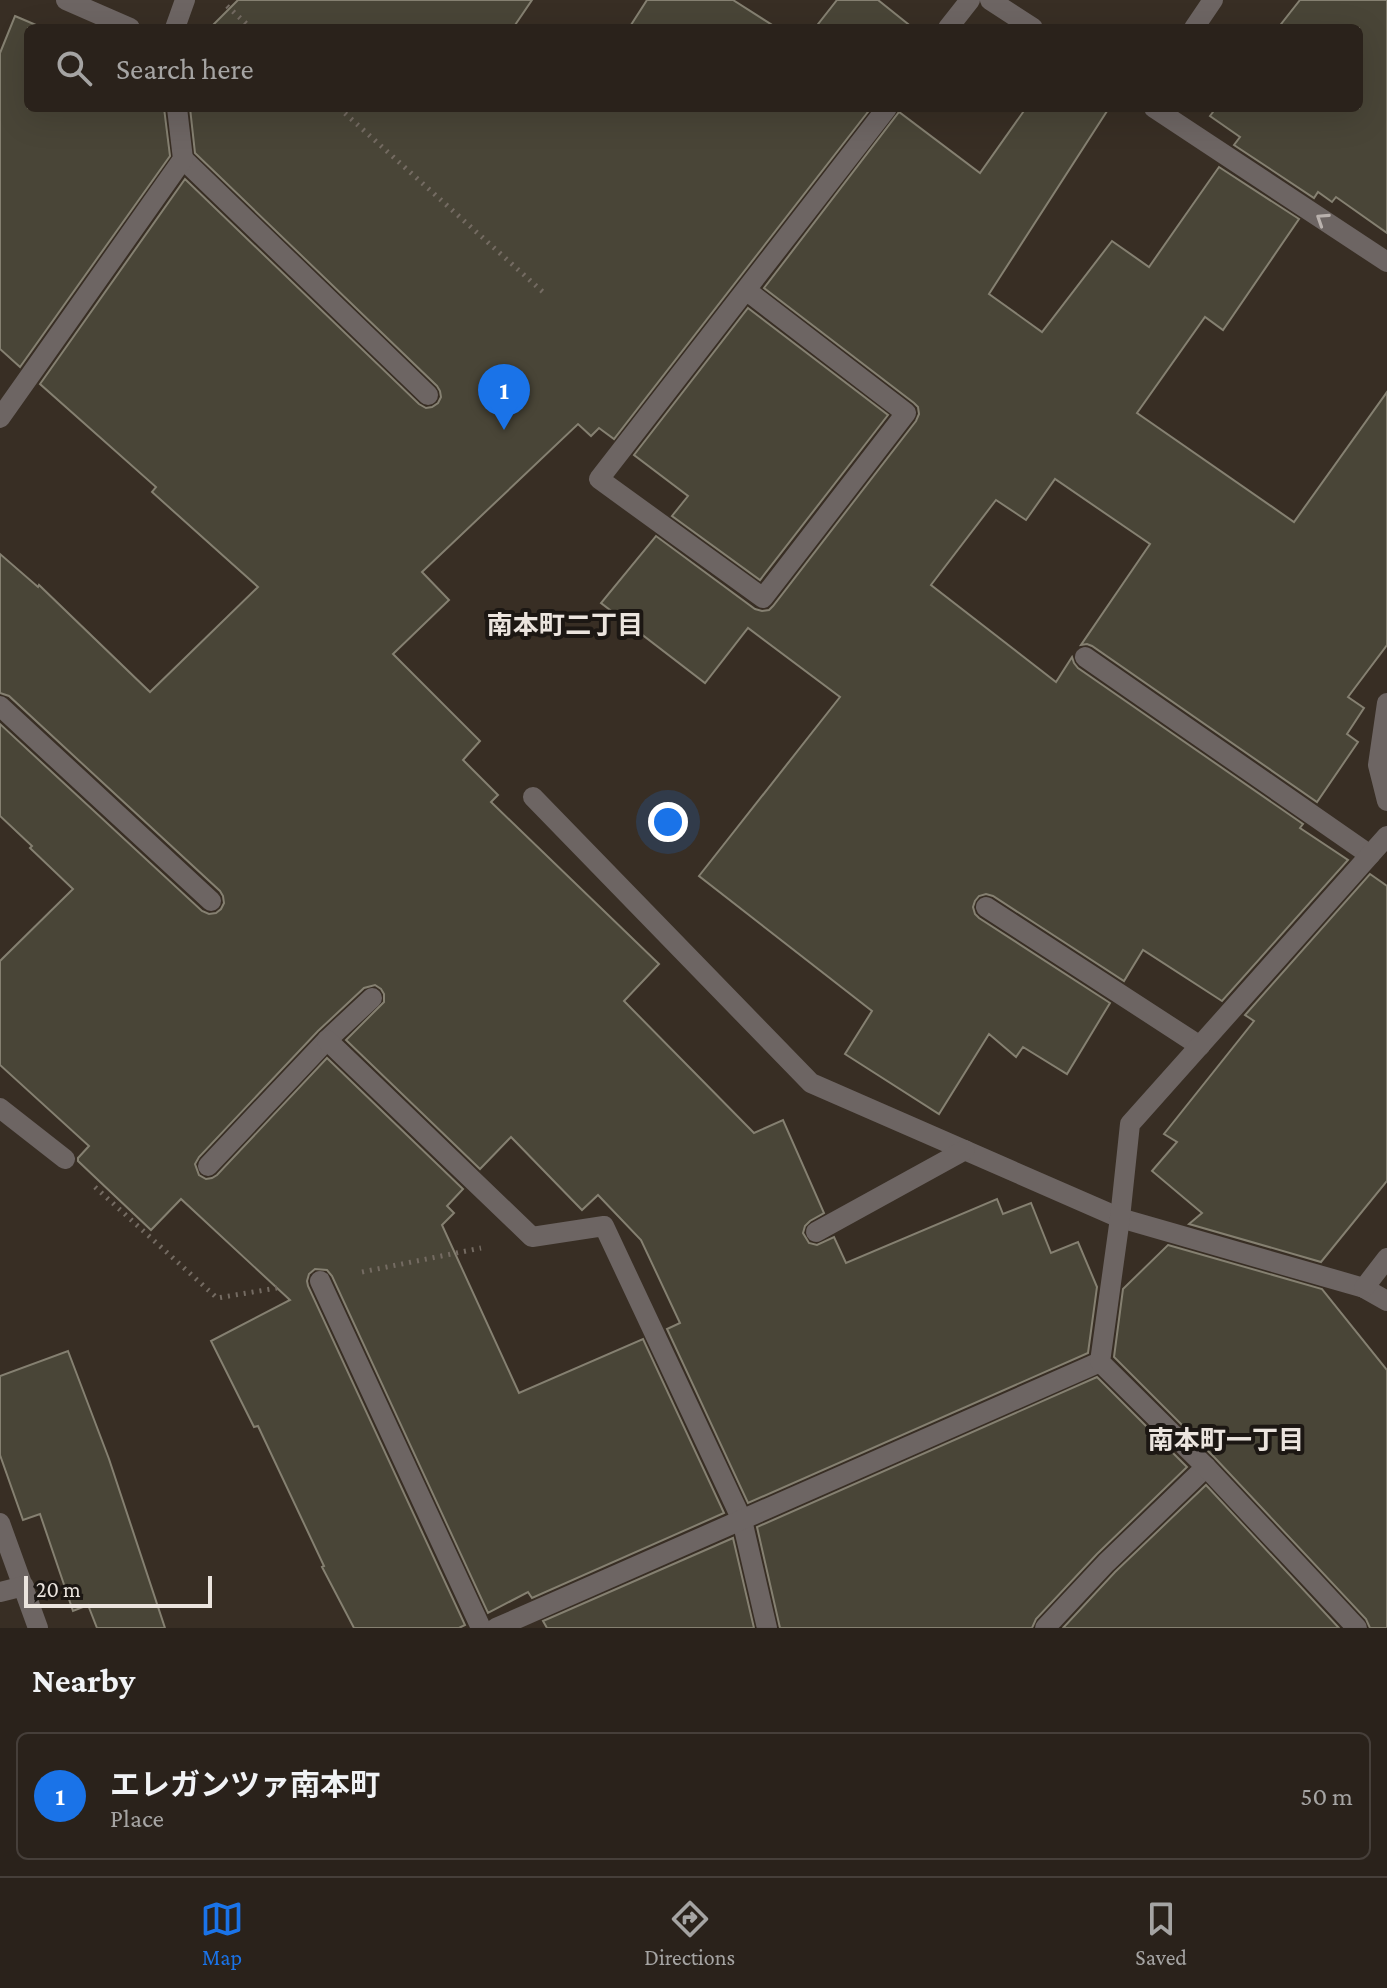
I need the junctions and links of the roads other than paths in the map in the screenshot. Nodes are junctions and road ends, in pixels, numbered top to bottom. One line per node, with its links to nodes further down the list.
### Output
1 (66, 0): 6 (street)
2 (185, 0): 7 (street)
3 (970, 0): 8 (street)
4 (990, 0): 9 (street)
5 (1213, 0): 10 (street)
6 (121, 24)
7 (176, 24)
8 (951, 24)
9 (1027, 24)
10 (1197, 24)
11 (177, 112): 14 (street)
12 (884, 112): 16 (street)
13 (1160, 112): 15 (street, one-way to 13)
14 (183, 159): 17 (street); 18 (street)
15 (1387, 262)
16 (746, 290): 16 (street)
17 (428, 395)
18 (0, 418)
19 (1085, 657): 25 (street)
20 (1387, 703): 23 (street)
21 (0, 706): 26 (street)
22 (533, 797): 32 (street)
23 (1387, 801)
24 (1387, 836): 25 (street)
25 (1370, 855): 30 (street)
26 (211, 901)
27 (986, 907): 30 (street)
28 (372, 998): 29 (street)
29 (327, 1040): 34 (street); 43 (street)
30 (1200, 1046): 35 (street)
31 (0, 1108): 33 (street)
32 (965, 1150): 35 (street); 36 (street)
33 (65, 1159)
34 (208, 1166)
35 (1120, 1218): 39 (street); 41 (street)
36 (816, 1232)
37 (1387, 1258): 39 (street)
38 (320, 1281): 48 (street)
39 (1364, 1288): 40 (street)
40 (1387, 1301)
41 (1100, 1362): 42 (street); 43 (street)
42 (1206, 1467): 51 (street); 52 (street)
43 (742, 1520): 49 (street); 50 (street)
44 (0, 1523): 45 (street)
45 (24, 1586): 46 (street); 47 (street)
46 (0, 1592)
47 (38, 1628)
48 (481, 1628)
49 (496, 1628)
50 (767, 1628)
51 (1045, 1628)
52 (1357, 1628)

